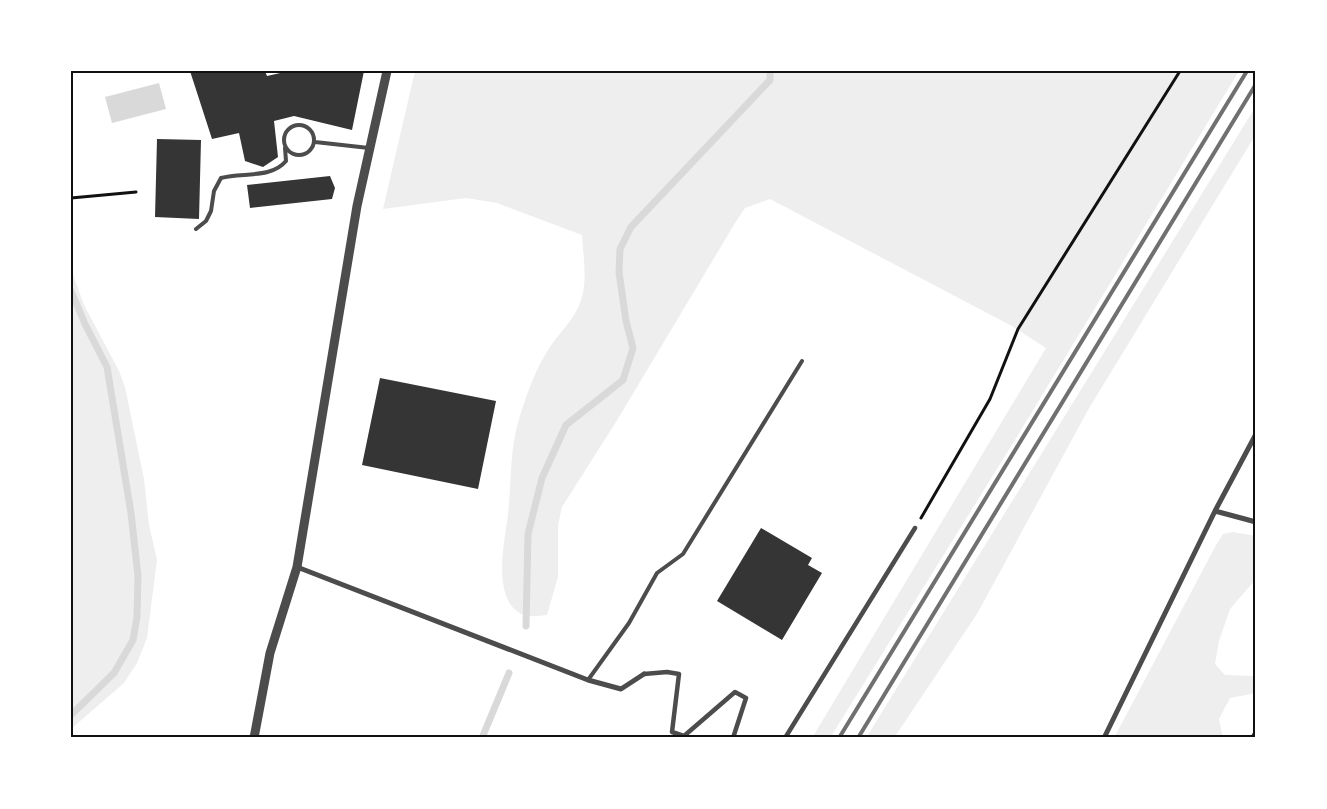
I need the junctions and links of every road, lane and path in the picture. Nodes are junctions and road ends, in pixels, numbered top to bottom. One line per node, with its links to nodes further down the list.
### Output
1 (387, 71): 5 (street)
2 (1180, 71): 13 (path)
3 (315, 142): 4 (lane); 4 (lane); 5 (lane)
4 (286, 148): 8 (lane)
5 (368, 148): 14 (street)
6 (136, 192): 7 (path)
7 (71, 198)
8 (196, 229)
9 (802, 361): 16 (lane)
10 (1256, 434): 11 (street)
11 (1215, 510): 12 (street); 20 (street)
12 (1256, 522)
13 (915, 528): 19 (street)
14 (297, 567): 16 (street); 17 (street)
15 (644, 674): 16 (street); 18 (street)
16 (588, 680)
17 (254, 738)
18 (733, 738)
19 (785, 738)
20 (1104, 738)

